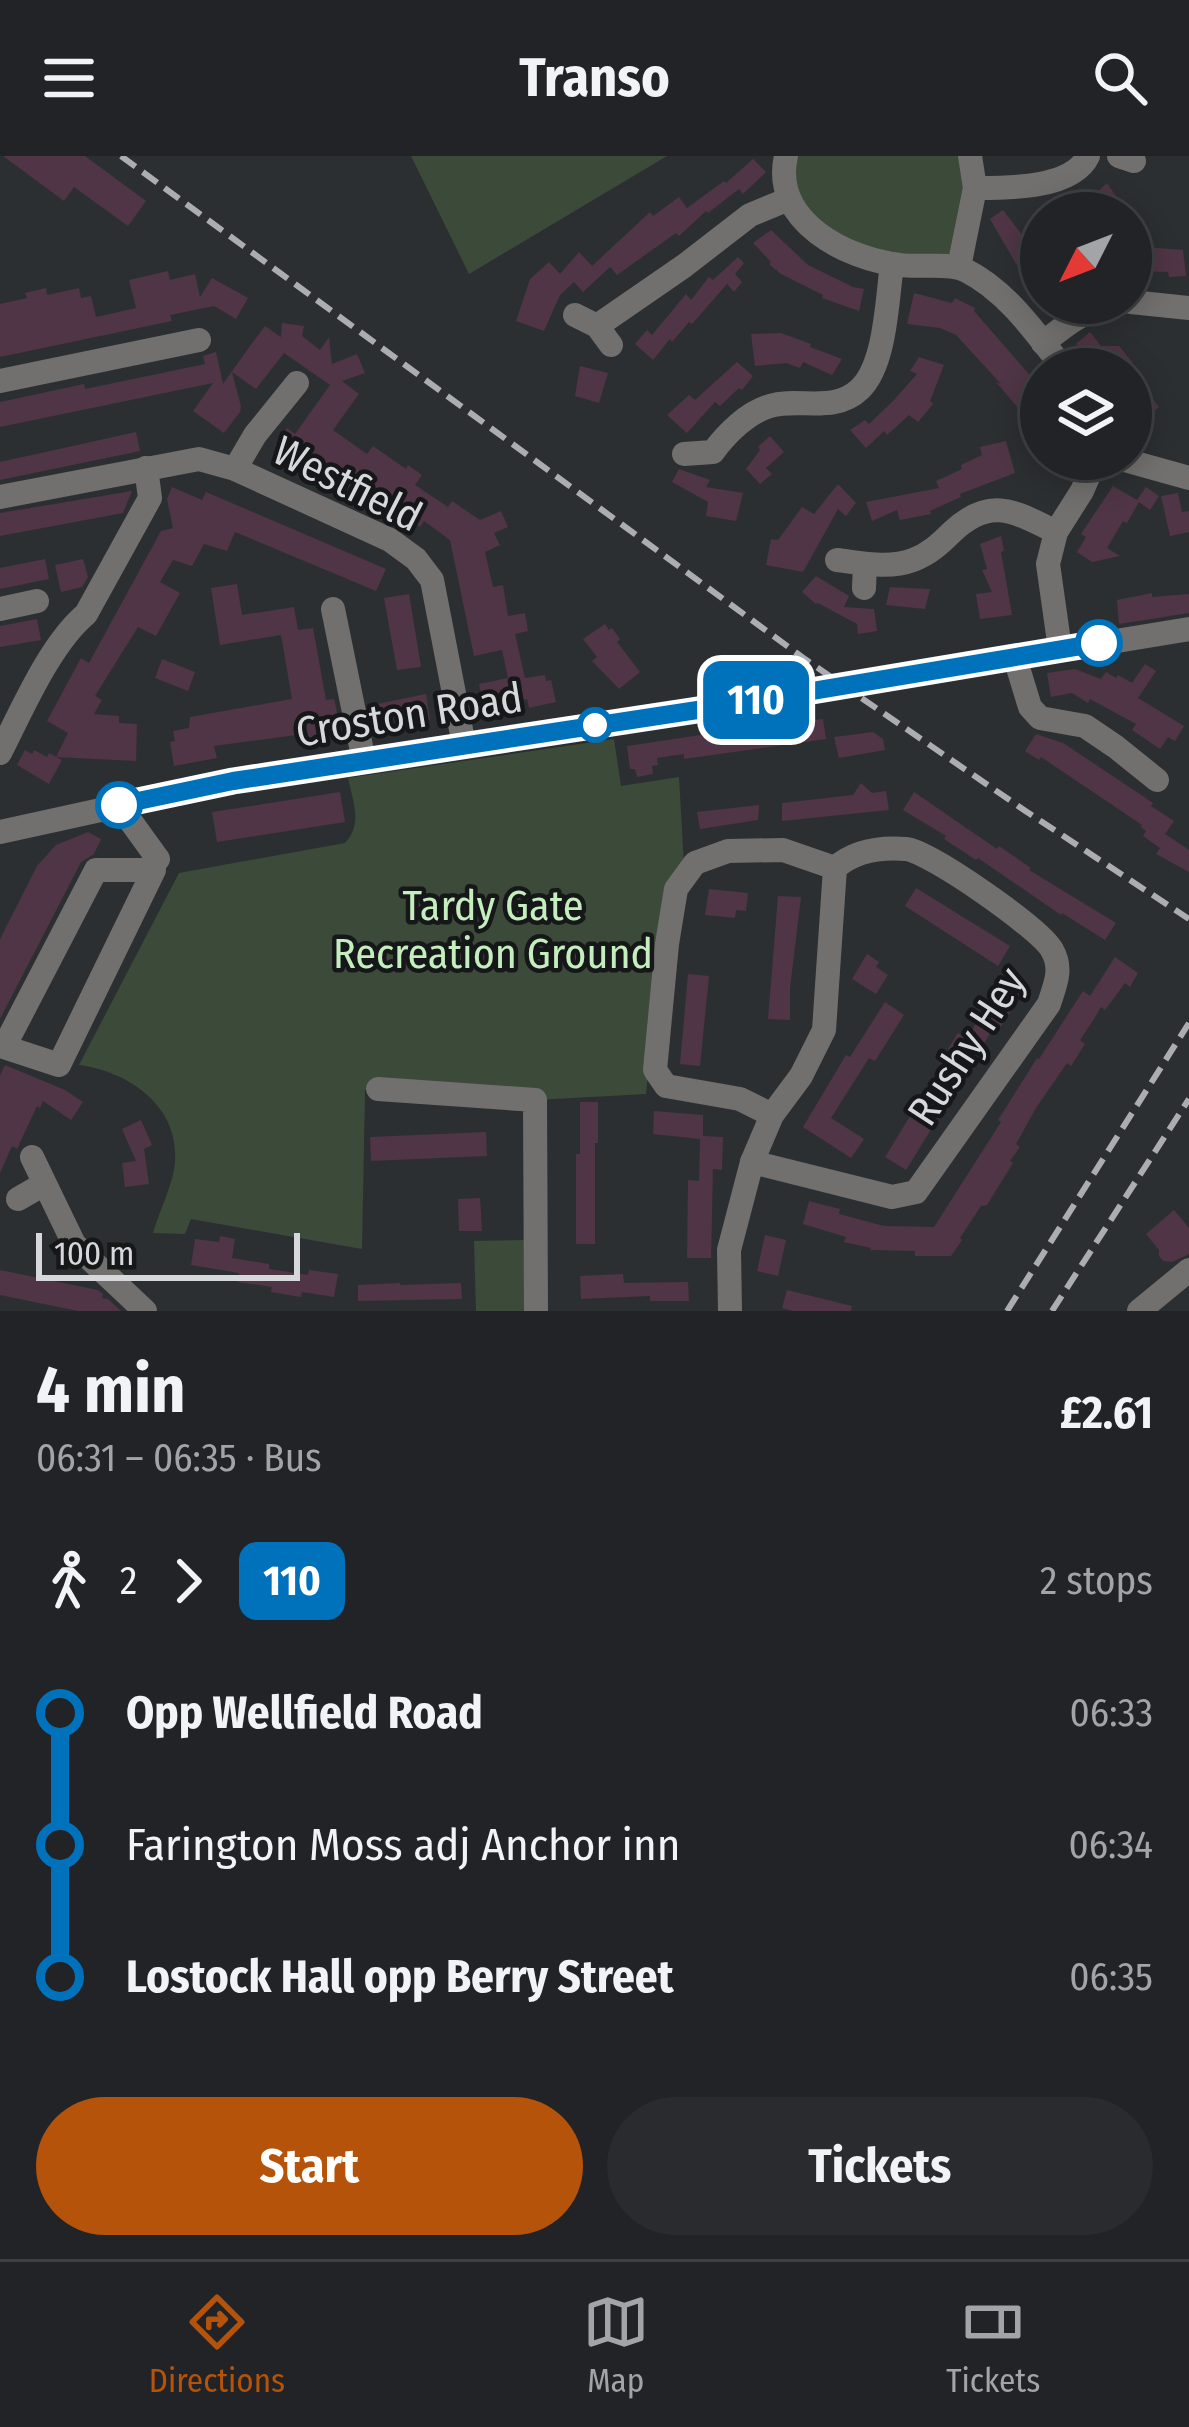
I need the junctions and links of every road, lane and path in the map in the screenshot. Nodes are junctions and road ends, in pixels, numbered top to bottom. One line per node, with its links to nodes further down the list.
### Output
1 (785, 156): 5 (street)
2 (970, 156): 4 (street)
3 (1088, 156): 4 (street)
4 (975, 188): 7 (street)
5 (789, 199): 6 (street); 11 (street)
6 (892, 265): 7 (street); 17 (street)
7 (959, 267): 13 (street)
8 (1152, 304): 9 (street)
9 (1189, 308)
10 (1067, 324): 13 (street)
11 (594, 329)
12 (199, 340): 15 (street)
13 (1043, 343): 14 (street)
14 (1047, 348)
15 (0, 381)
16 (296, 383): 20 (street)
17 (684, 454)
18 (146, 468): 20 (street, Westfield); 23 (street); 32 (street)
19 (1152, 468): 21 (street)
20 (235, 469): 33 (street, Westfield)
21 (1189, 478)
22 (1087, 480): 24 (street)
23 (0, 497)
24 (1056, 532): 25 (street); 30 (street)
25 (837, 560)
26 (37, 601): 28 (street)
27 (333, 609): 35 (street)
28 (0, 610)
29 (1189, 629): 30 (street, Croston Road)
30 (1060, 649): 31 (street, Croston Road)
31 (1016, 658): 33 (street, Croston Road); 36 (street)
32 (9, 720): 34 (street)
33 (464, 745): 35 (street, Croston Road)
34 (0, 752)
35 (364, 761): 37 (street, Croston Road)
36 (1157, 780)
37 (119, 805): 38 (street, Croston Road); 39 (street)
38 (0, 832)
39 (158, 859)
40 (835, 868): 43 (street); 43 (street); 45 (street, Rushy Hey)
41 (59, 1065): 41 (street)
42 (378, 1089): 50 (street)
43 (772, 1114): 45 (street)
44 (32, 1157): 46 (street)
45 (752, 1162): 51 (street)
46 (44, 1184): 47 (street); 49 (street)
47 (18, 1198)
48 (1179, 1278): 52 (street); 53 (street)
49 (145, 1311)
50 (536, 1311)
51 (730, 1311)
52 (1138, 1311)
53 (1183, 1311)

